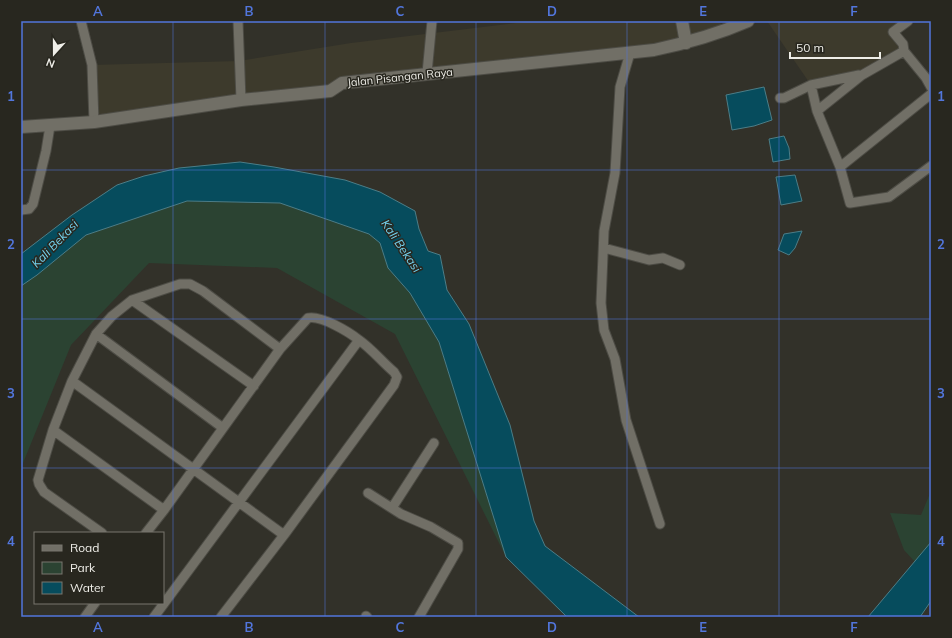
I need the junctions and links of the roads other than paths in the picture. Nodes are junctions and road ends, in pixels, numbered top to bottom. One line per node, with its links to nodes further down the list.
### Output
1 (81, 21): 19 (street)
2 (238, 21): 17 (street)
3 (432, 21): 10 (street)
4 (682, 21): 7 (street)
5 (748, 21): 7 (street, Jalan Pisangan Raya)
6 (908, 21): 8 (street)
7 (686, 43): 9 (street, Jalan Pisangan Raya)
8 (904, 52): 11 (street); 12 (street)
9 (630, 53): 10 (street, Jalan Pisangan Raya); 25 (street)
10 (428, 73): 17 (street, Jalan Pisangan Raya)
11 (862, 75): 13 (street); 18 (street)
12 (928, 76): 14 (street)
13 (811, 85): 16 (street); 18 (street)
14 (931, 87)
15 (931, 94): 23 (street)
16 (780, 98)
17 (241, 100): 19 (street, Jalan Pisangan Raya)
18 (817, 111): 23 (street)
19 (94, 122): 20 (street, Jalan Pisangan Raya)
20 (50, 126): 21 (street, Jalan Pisangan Raya); 24 (street)
21 (21, 127)
22 (931, 166): 23 (street)
23 (840, 167)
24 (21, 210)
25 (604, 248): 26 (street); 41 (street)
26 (680, 265)
27 (132, 300): 28 (street); 30 (street); 32 (street)
28 (96, 334): 31 (street); 33 (street)
29 (360, 340): 30 (street); 38 (street); 44 (street)
30 (280, 349): 32 (street)
31 (72, 381): 34 (street); 36 (street)
32 (254, 386): 33 (street)
33 (223, 428): 36 (street)
34 (53, 430): 40 (street); 42 (street)
35 (434, 443): 39 (street)
36 (193, 469): 38 (street); 40 (street)
37 (368, 493): 39 (street)
38 (239, 502): 44 (street); 45 (street)
39 (392, 508): 51 (street)
40 (164, 510): 43 (street)
41 (660, 524)
42 (101, 532)
43 (147, 532)
44 (284, 536): 50 (street)
45 (164, 603)
46 (93, 604): 48 (street)
47 (164, 604): 49 (street)
48 (85, 617)
49 (154, 617)
50 (221, 617)
51 (419, 617)

